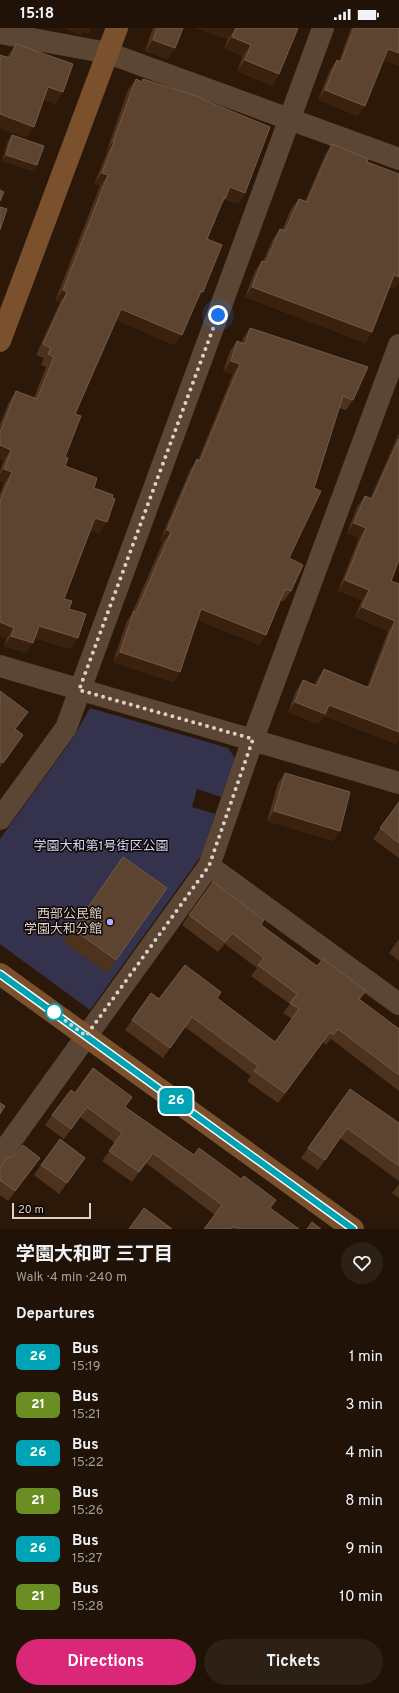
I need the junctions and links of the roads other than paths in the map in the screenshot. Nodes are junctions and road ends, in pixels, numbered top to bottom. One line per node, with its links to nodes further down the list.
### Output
1 (118, 28): 4 (street)
2 (323, 28): 5 (street)
3 (0, 32): 4 (street)
4 (108, 53): 5 (street); 7 (street)
5 (290, 120): 6 (street); 10 (street)
6 (399, 159)
7 (0, 341)
8 (399, 345): 11 (street)
9 (0, 666): 10 (street)
10 (79, 690): 11 (street); 13 (street)
11 (253, 739): 12 (street); 14 (street)
12 (399, 783)
13 (0, 819)
14 (209, 866): 16 (street); 17 (street)
15 (0, 974): 17 (street)
16 (399, 1004)
17 (86, 1036): 18 (street); 19 (street)
18 (0, 1156)
19 (353, 1229)

